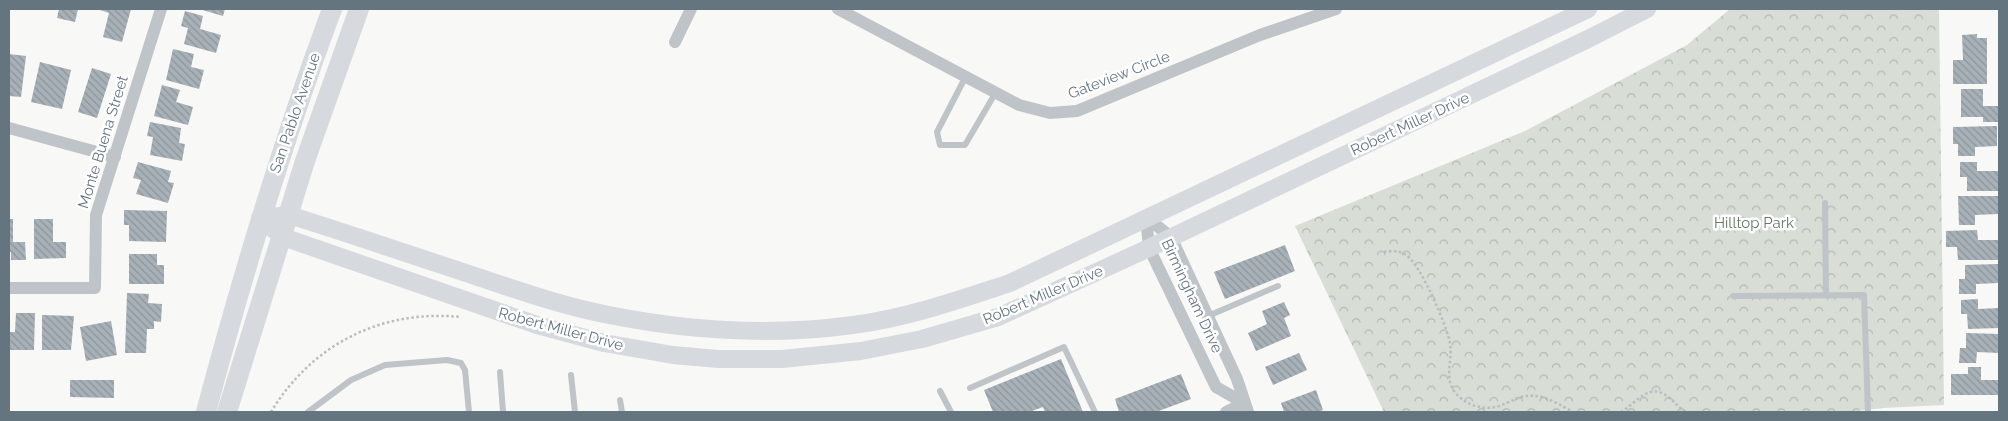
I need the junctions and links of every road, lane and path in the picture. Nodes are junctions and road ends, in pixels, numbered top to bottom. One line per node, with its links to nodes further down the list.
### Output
1 (161, 9): 13 (street, Monte Buena Street)
2 (332, 9): 17 (main road, San Pablo Avenue)
3 (359, 9): 15 (main road, San Pablo Avenue)
4 (691, 9): 9 (street)
5 (838, 9): 10 (street, Gateview Circle)
6 (1336, 9): 11 (street, Gateview Circle)
7 (1588, 9): 16 (main road, Robert Miller Drive)
8 (1647, 9): 19 (main road, Robert Miller Drive)
9 (675, 42)
10 (966, 76): 11 (street, Gateview Circle); 11 (lane)
11 (996, 92)
12 (9, 128): 13 (street)
13 (115, 158): 23 (street, Monte Buena Street)
14 (1825, 203): 24 (lane)
15 (289, 215): 16 (main road, Robert Miller Drive); 17 (main road); 18 (main road, San Pablo Avenue)
16 (1146, 217): 19 (street, Birmingham Drive); 20 (street, Birmingham Drive)
17 (260, 218): 18 (main road); 35 (main road, San Pablo Avenue)
18 (283, 237): 20 (main road, Robert Miller Drive); 36 (main road, San Pablo Avenue)
19 (1171, 237): 20 (main road, Robert Miller Drive); 26 (street, Birmingham Drive)
20 (1149, 248): 34 (street, Birmingham Drive)
21 (1384, 252): 33 (path)
22 (1278, 286): 26 (lane)
23 (9, 288)
24 (1826, 295): 25 (lane); 50 (lane)
25 (1733, 296)
26 (1208, 316): 34 (street, Birmingham Drive)
27 (464, 318): 37 (path)
28 (500, 372): 40 (lane)
29 (571, 375): 41 (lane)
30 (970, 388): 44 (lane)
31 (940, 391): 43 (lane)
32 (620, 400): 42 (lane)
33 (1498, 406): 46 (path); 47 (path)
34 (1246, 408): 45 (street)
35 (206, 412)
36 (227, 412)
37 (271, 412)
38 (308, 412): 39 (lane)
39 (469, 412)
40 (503, 412)
41 (575, 412)
42 (622, 412)
43 (951, 412)
44 (1095, 412)
45 (1226, 412)
46 (1499, 412)
47 (1573, 412)
48 (1621, 412): 49 (path)
49 (1686, 412)
50 (1868, 412)

